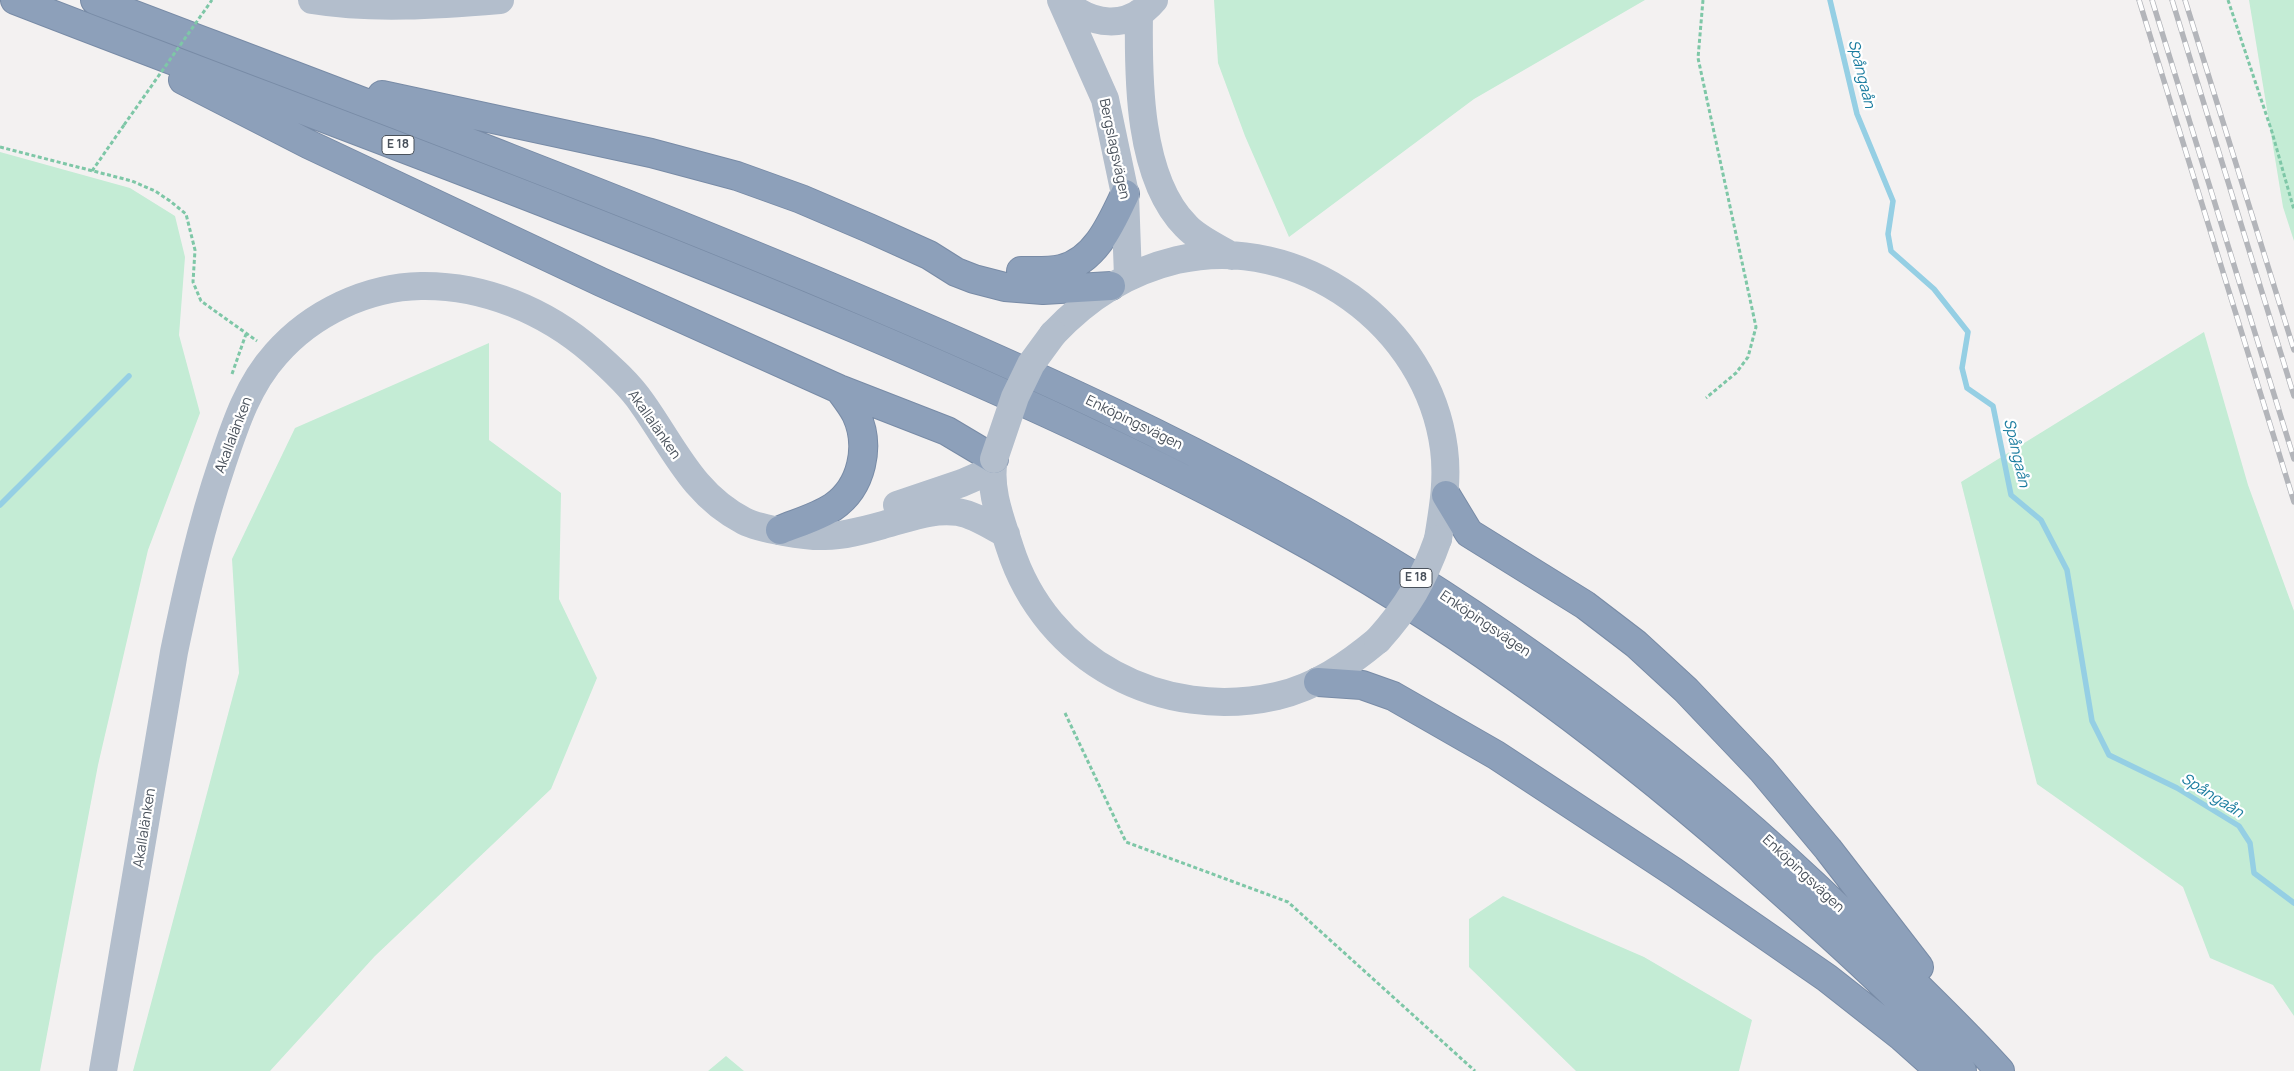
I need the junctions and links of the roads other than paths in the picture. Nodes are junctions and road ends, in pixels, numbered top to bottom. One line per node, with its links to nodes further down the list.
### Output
1 (15, 0): 7 (highway, E 18)
2 (95, 0): 8 (highway, E 18)
3 (312, 0): 4 (main road)
4 (500, 0)
5 (1062, 0): 6 (main road, Bergslagsvägen); 9 (main road, Bergslagsvägen)
6 (1147, 7): 11 (main road, Bergslagsvägen)
7 (64, 19): 13 (highway); 22 (highway, Enköpingsvägen / E 18)
8 (303, 79): 10 (highway); 19 (highway, Enköpingsvägen / E 18)
9 (1125, 194): 10 (highway); 12 (main road, Bergslagsvägen)
10 (929, 255): 12 (highway)
11 (1232, 256): 12 (main road); 15 (main road)
12 (1119, 281): 14 (main road, bridge)
13 (839, 389): 14 (highway); 16 (highway)
14 (993, 465): 16 (main road, Akallalänken); 17 (main road)
15 (1446, 495): 18 (main road, bridge); 19 (highway)
16 (780, 530): 17 (main road, Akallalänken); 20 (main road, Akallalänken)
17 (1006, 534): 18 (main road)
18 (1318, 682): 21 (highway)
19 (1995, 1065)
20 (103, 1071)
21 (1940, 1071)
22 (1962, 1071)

